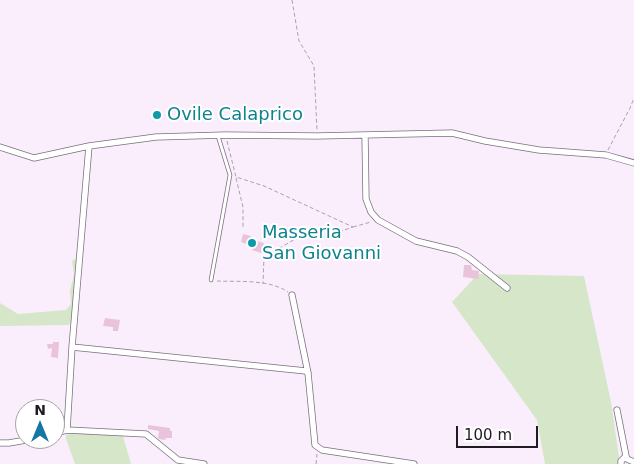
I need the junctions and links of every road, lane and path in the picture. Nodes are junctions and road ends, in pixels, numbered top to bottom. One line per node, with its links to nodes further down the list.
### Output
1 (292, 0): 6 (path)
2 (634, 98): 9 (path)
3 (225, 135): 5 (street); 6 (street); 11 (path)
4 (365, 135): 6 (street); 9 (street); 12 (street)
5 (218, 136): 7 (street); 15 (lane)
6 (317, 136)
7 (89, 146): 8 (street); 19 (street)
8 (0, 147)
9 (606, 155): 10 (street)
10 (634, 163)
11 (236, 177): 13 (path); 14 (path)
12 (378, 220): 13 (path); 17 (street)
13 (353, 227): 16 (path)
14 (243, 228)
15 (211, 280): 16 (path)
16 (262, 284): 18 (path)
17 (507, 288)
18 (292, 295): 20 (street)
19 (72, 347): 20 (street); 22 (street)
20 (308, 373): 25 (street)
21 (617, 410): 26 (street)
22 (67, 430): 28 (street)
23 (15, 442): 24 (street)
24 (0, 443)
25 (317, 448): 29 (path); 30 (street)
26 (626, 456): 27 (street); 31 (street)
27 (634, 462)
28 (204, 464)
29 (316, 464)
30 (414, 464)
31 (621, 464)

